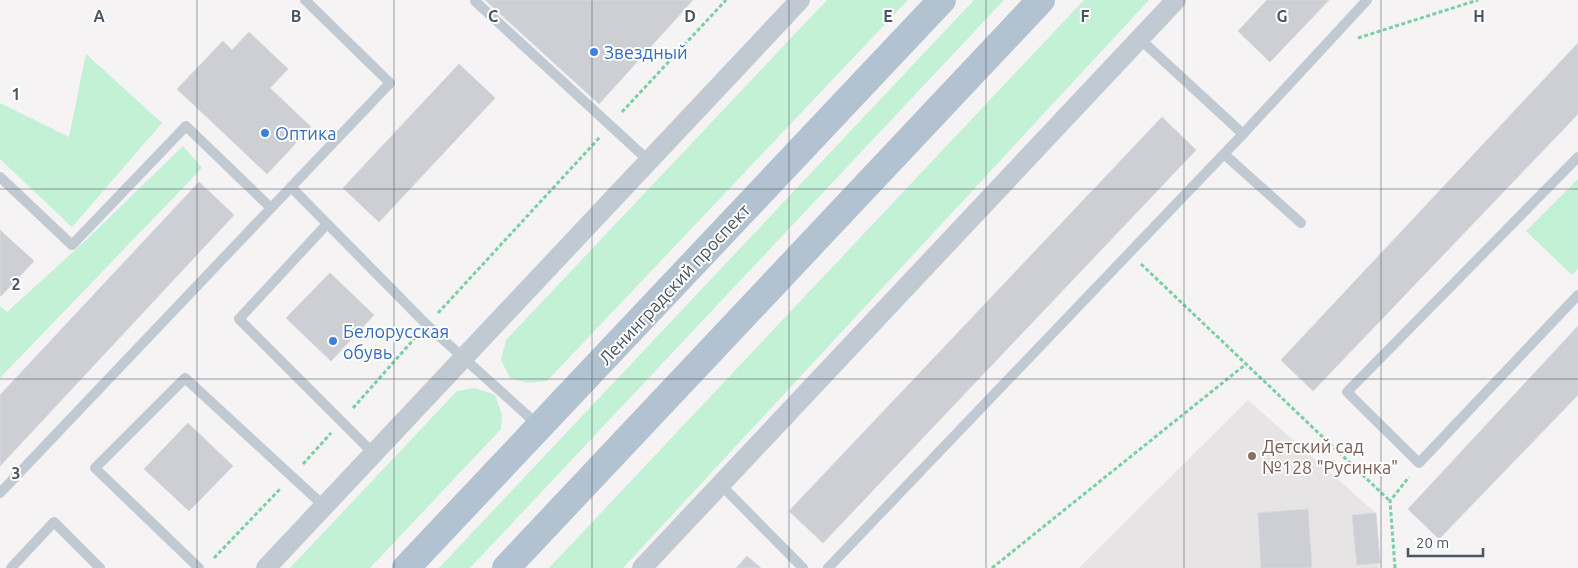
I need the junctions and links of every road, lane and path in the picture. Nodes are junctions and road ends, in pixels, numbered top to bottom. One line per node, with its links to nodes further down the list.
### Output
1 (305, 0): 18 (lane)
2 (726, 0): 12 (path)
3 (800, 0): 16 (street)
4 (942, 0): 28 (main road, Ленинградский проспект)
5 (1041, 0): 42 (main road)
6 (1176, 0): 10 (street)
7 (1367, 0): 11 (lane)
8 (1478, 0): 11 (path)
9 (475, 1): 12 (lane)
10 (1140, 39): 13 (lane); 32 (street)
11 (1322, 49): 13 (lane)
12 (610, 126): 16 (lane); 24 (path)
13 (1243, 134): 14 (lane)
14 (1224, 154): 20 (lane); 22 (lane)
15 (1578, 158): 30 (lane)
16 (649, 161): 25 (street)
17 (0, 177): 19 (lane)
18 (291, 187): 19 (lane); 21 (lane)
19 (271, 208): 33 (lane)
20 (1301, 223)
21 (327, 224): 24 (lane); 27 (lane)
22 (1129, 253): 26 (path); 45 (lane)
23 (1578, 295): 30 (lane)
24 (427, 325): 25 (lane); 27 (path)
25 (463, 358): 28 (lane); 29 (street)
26 (1246, 364): 34 (path); 46 (path)
27 (341, 422): 29 (lane); 31 (path)
28 (540, 426): 41 (main road, Ленинградский проспект)
29 (374, 454): 35 (street)
30 (1420, 463): 34 (path)
31 (292, 477): 35 (lane); 36 (path); 39 (lane)
32 (721, 485): 43 (street); 44 (lane)
33 (0, 493)
34 (1390, 501): 47 (path)
35 (324, 506): 40 (street)
36 (211, 561)
37 (11, 568): 38 (lane)
38 (100, 568)
39 (199, 568)
40 (266, 568)
41 (406, 568)
42 (506, 568)
43 (642, 568)
44 (803, 568)
45 (828, 568)
46 (992, 568)
47 (1395, 568)

